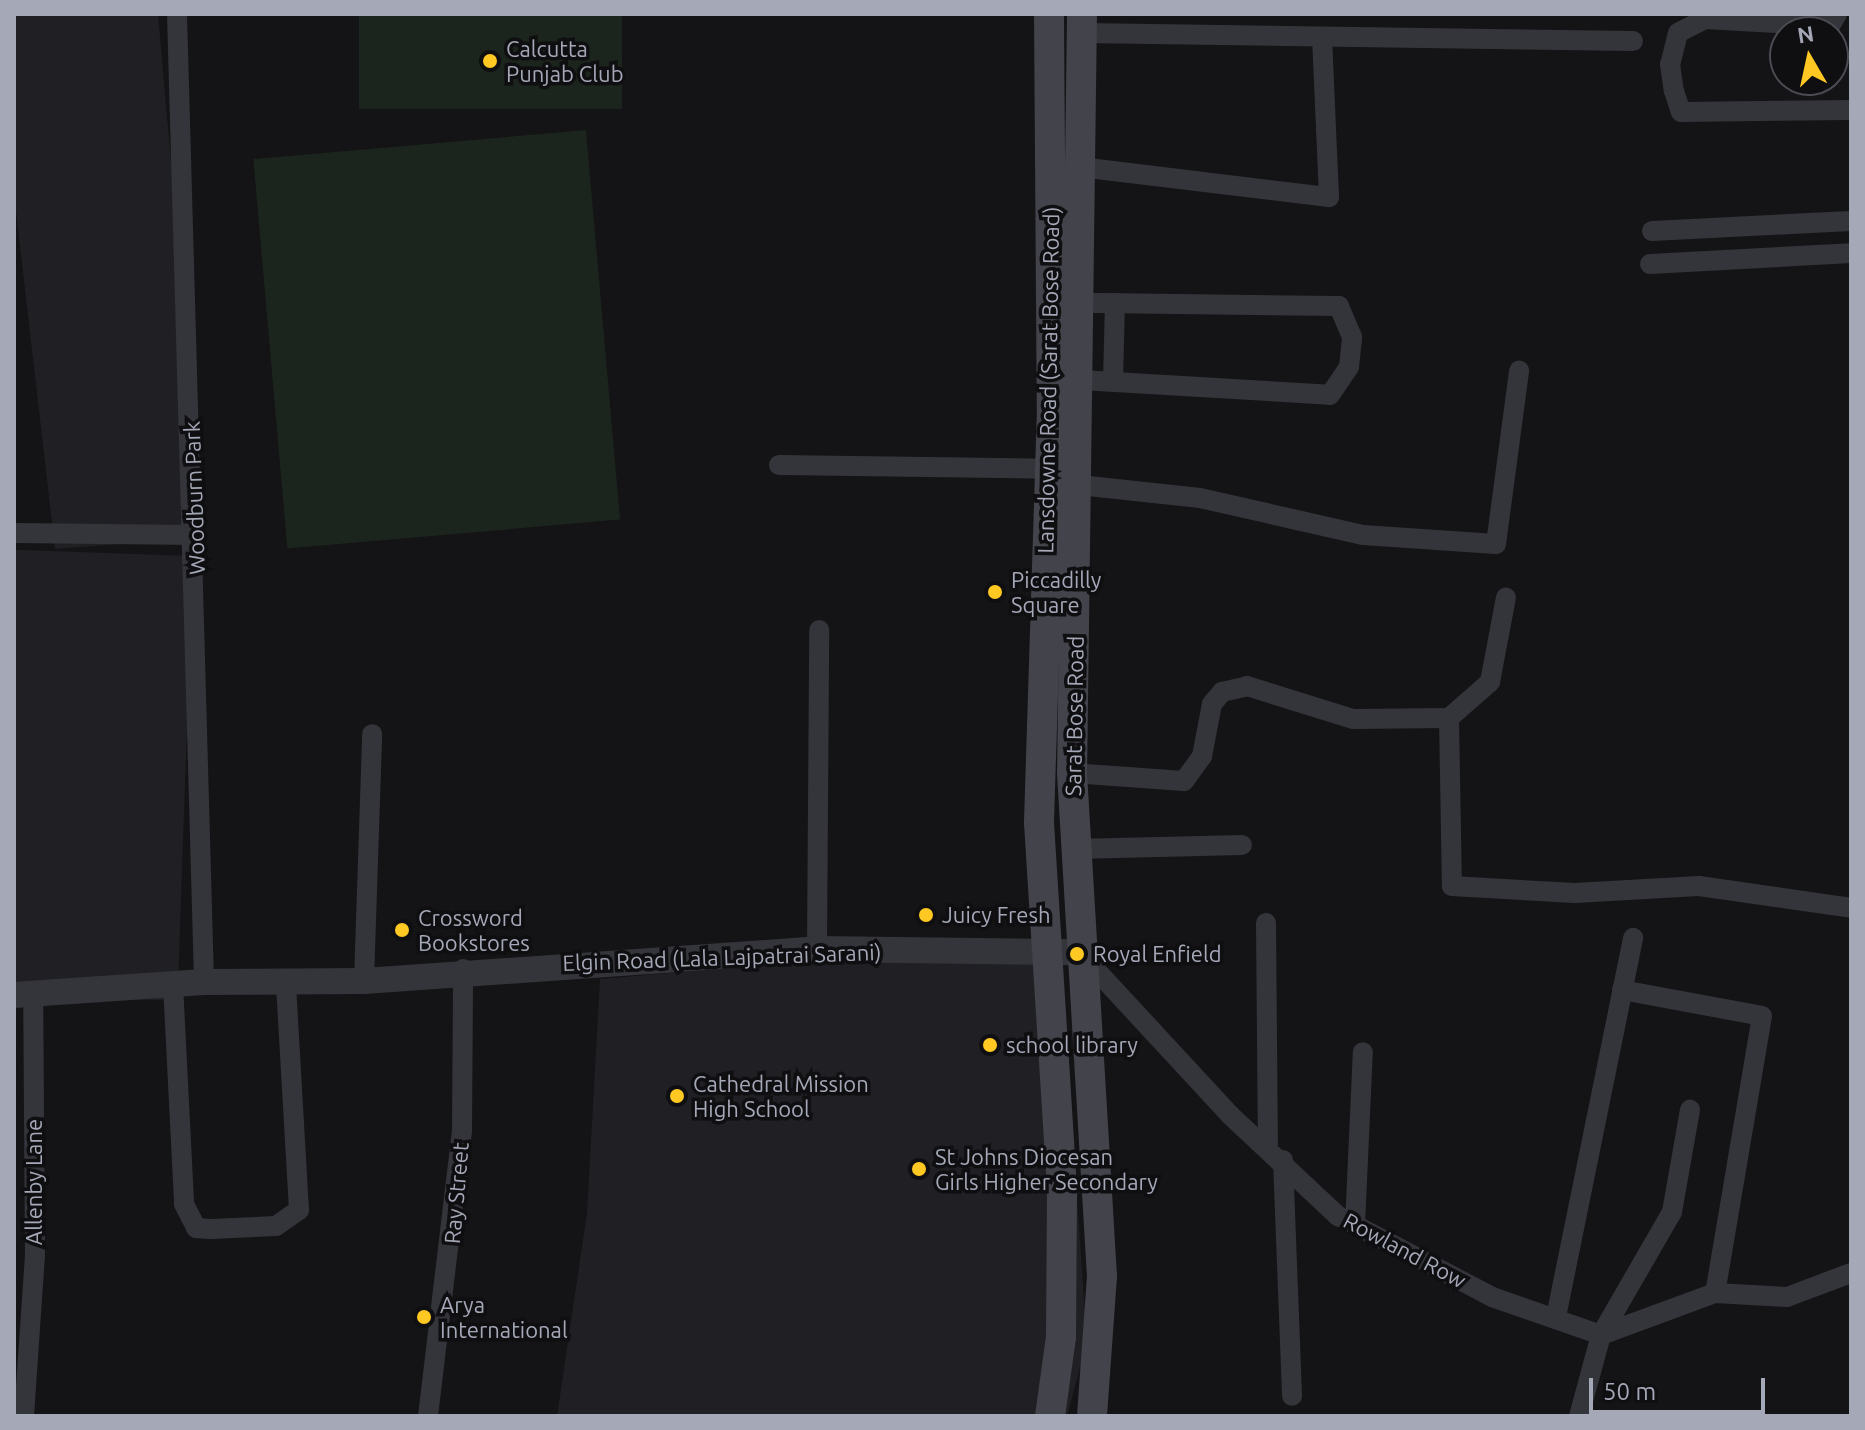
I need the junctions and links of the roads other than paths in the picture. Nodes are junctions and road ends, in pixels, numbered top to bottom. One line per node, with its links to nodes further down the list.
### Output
1 (177, 14): 22 (street, Woodburn Park)
2 (1049, 14): 19 (main road, Lansdowne Road (Sarat Bose Road))
3 (1837, 14): 7 (street)
4 (1082, 23): 5 (street); 8 (main road, Sarat Bose Road)
5 (1322, 39): 6 (street); 8 (street)
6 (1633, 41)
7 (1851, 110)
8 (1080, 167): 13 (main road, Sarat Bose Road)
9 (1851, 221): 10 (street)
10 (1652, 231)
11 (1851, 253): 12 (street)
12 (1650, 264)
13 (1081, 303): 14 (street); 16 (main road, Sarat Bose Road)
14 (1115, 303): 17 (street); 17 (street)
15 (1519, 371): 20 (street)
16 (1081, 380): 17 (street); 20 (main road, Sarat Bose Road)
17 (1113, 380)
18 (779, 465): 19 (street)
19 (1049, 469): 34 (main road, Lansdowne Road (Sarat Bose Road))
20 (1079, 485): 27 (main road, Sarat Bose Road)
21 (14, 533): 22 (street)
22 (196, 535): 38 (street, Woodburn Park)
23 (1506, 597): 25 (street)
24 (819, 630): 33 (street)
25 (1449, 718): 27 (street); 30 (street)
26 (372, 734): 37 (street)
27 (1072, 773): 29 (main road, Sarat Bose Road)
28 (1242, 845): 29 (street)
29 (1075, 849): 35 (main road, Sarat Bose Road)
30 (1851, 908)
31 (1266, 923): 45 (street)
32 (1633, 938): 41 (street)
33 (817, 949): 34 (street, Elgin Road (Lala Lajpatrai Sarani)); 36 (street, Elgin Road (Lala Lajpatrai Sarani))
34 (1048, 951): 35 (street); 55 (main road, Lansdowne Road (Sarat Bose Road))
35 (1080, 952): 45 (street, Rowland Row); 56 (main road, Sarat Bose Road)
36 (463, 969): 37 (street, Elgin Road (Lala Lajpatrai Sarani)); 54 (street, Ray Street)
37 (364, 981): 39 (street, Elgin Road (Lala Lajpatrai Sarani))
38 (204, 982): 39 (street, Elgin Road (Lala Lajpatrai Sarani)); 40 (street, Elgin Road (Lala Lajpatrai Sarani))
39 (286, 982): 40 (street)
40 (173, 984): 42 (street, Elgin Road (Lala Lajpatrai Sarani))
41 (1622, 990): 49 (street); 50 (street)
42 (24, 995): 53 (street, Allenby Lane)
43 (1363, 1052): 47 (street)
44 (1690, 1110): 51 (street)
45 (1268, 1144): 46 (street, Rowland Row)
46 (1283, 1160): 47 (street, Rowland Row); 52 (street)
47 (1355, 1225): 50 (street, Rowland Row)
48 (1851, 1273): 49 (street)
49 (1715, 1293): 51 (street)
50 (1556, 1317): 51 (street, Rowland Row)
51 (1601, 1335): 57 (street)
52 (1292, 1396)
53 (24, 1416)
54 (428, 1416)
55 (1050, 1416)
56 (1092, 1416)
57 (1579, 1416)

